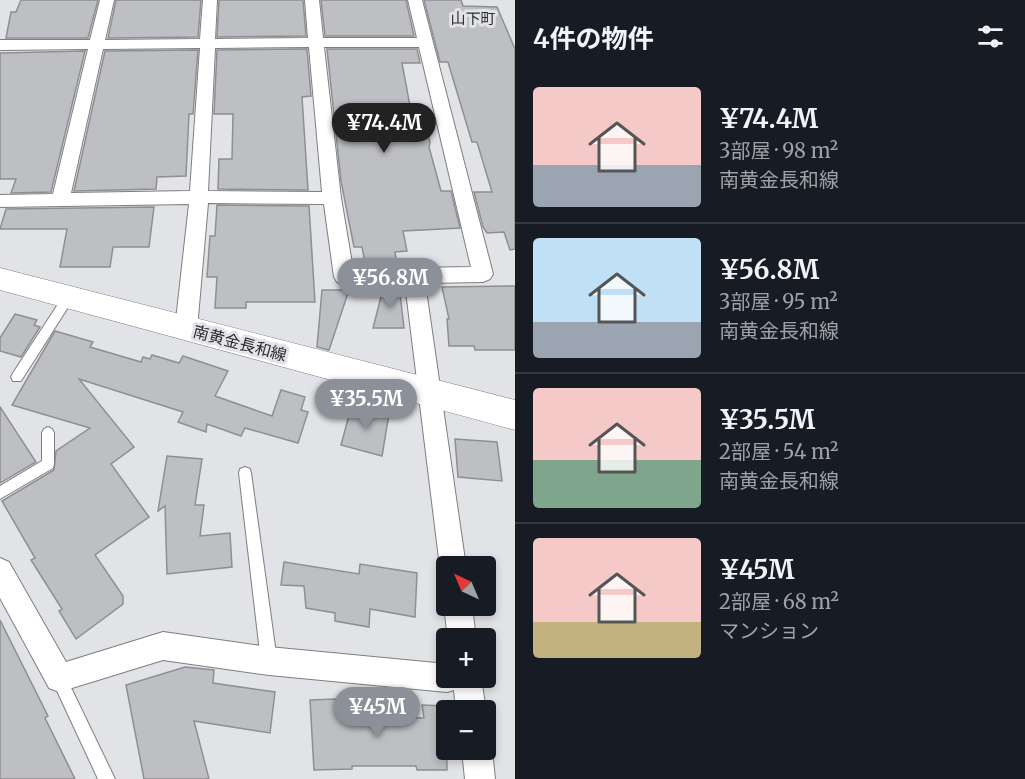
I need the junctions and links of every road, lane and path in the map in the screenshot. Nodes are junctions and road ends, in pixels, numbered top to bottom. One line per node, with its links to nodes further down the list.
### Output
1 (107, 0): 6 (street)
2 (210, 0): 9 (street)
3 (312, 0): 7 (street)
4 (415, 0): 5 (street)
5 (425, 42): 7 (street); 14 (street)
6 (98, 44): 8 (street); 9 (street); 13 (street)
7 (316, 44): 9 (street); 11 (street)
8 (0, 45)
9 (207, 45): 10 (street)
10 (199, 197): 11 (street); 13 (street); 17 (street)
11 (332, 198): 14 (street)
12 (0, 201): 13 (street)
13 (60, 201)
14 (414, 276): 19 (street)
15 (0, 279): 16 (main road, 南黄金長和線)
16 (68, 298): 17 (main road, 南黄金長和線); 18 (lane)
17 (186, 329): 19 (main road, 南黄金長和線)
18 (17, 377)
19 (430, 393): 20 (main road, 南黄金長和線); 24 (street)
20 (515, 415)
21 (48, 433): 23 (lane)
22 (245, 473): 26 (lane)
23 (0, 493)
24 (452, 556)
25 (0, 571): 28 (street)
26 (269, 661): 27 (street); 28 (street)
27 (436, 676)
28 (59, 678): 30 (lane)
29 (478, 760): 31 (street)
30 (107, 779)
31 (480, 779)

